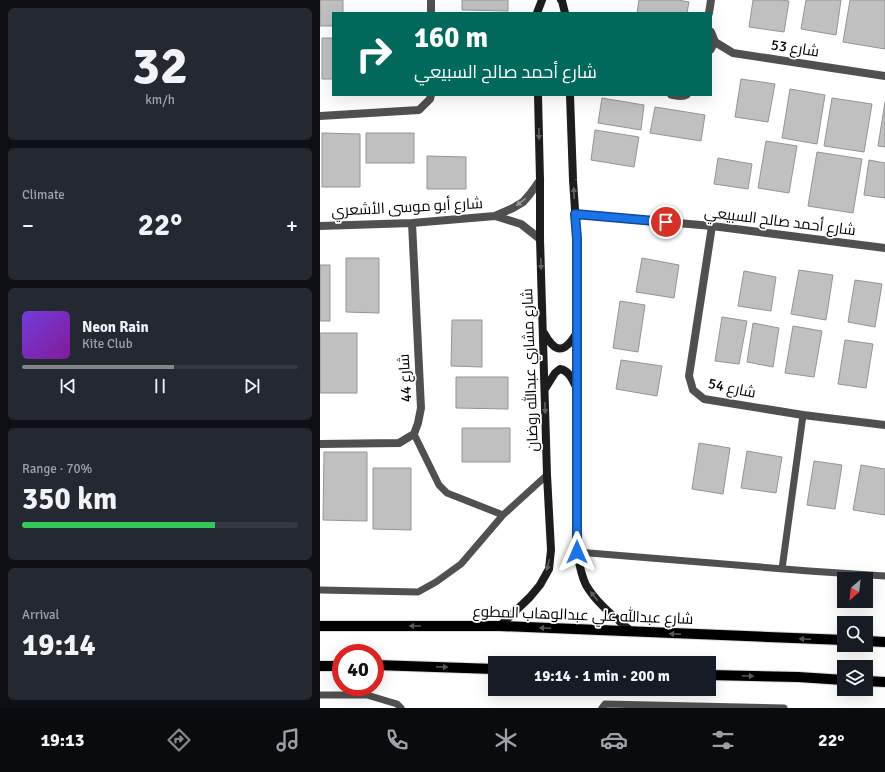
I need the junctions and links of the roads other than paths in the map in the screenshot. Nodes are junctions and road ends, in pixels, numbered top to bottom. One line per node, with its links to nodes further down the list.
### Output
1 (431, 0): 7 (street)
2 (536, 0): 8 (street)
3 (542, 0): 9 (street)
4 (561, 0): 10 (street)
5 (566, 0): 11 (street)
6 (711, 0): 12 (street)
7 (431, 12)
8 (537, 12)
9 (537, 12)
10 (566, 12)
11 (566, 12)
12 (709, 12)
13 (712, 34): 14 (street)
14 (715, 42): 15 (lane); 16 (street, شارع 53)
15 (712, 48)
16 (885, 76)
17 (431, 96): 22 (street)
18 (538, 96): 23 (street, شارع مشاري عبدالله روضان, one-way to 23)
19 (570, 96): 24 (street, one-way to 19)
20 (674, 96): 21 (lane)
21 (685, 96)
22 (320, 116)
23 (540, 180): 25 (street, شارع أبو موسى الأشعري, one-way to 25); 29 (street, شارع مشاري عبدالله روضان)
24 (575, 214): 28 (street, شارع أحمد صالح السبيعي); 32 (street)
25 (495, 216): 26 (street, شارع أبو موسى الأشعري); 29 (street, شارع أبو موسى الأشعري)
26 (412, 223): 27 (street, شارع أبو موسى الأشعري); 37 (street, شارع 44)
27 (320, 226)
28 (712, 226): 30 (street, شارع أحمد صالح السبيعي); 35 (street, شارع 54)
29 (540, 239): 31 (street, شارع مشاري عبدالله روضان, one-way to 31)
30 (885, 248)
31 (543, 331): 32 (street); 34 (street, شارع مشاري عبدالله روضان)
32 (577, 332): 33 (street)
33 (577, 389): 34 (street); 41 (street)
34 (545, 390): 39 (street, شارع مشاري عبدالله روضان, one-way to 39)
35 (803, 415): 36 (street, شارع 54); 42 (lane)
36 (885, 425)
37 (414, 434): 38 (street); 40 (lane)
38 (320, 444)
39 (547, 475): 40 (lane); 46 (street, شارع مشاري عبدالله روضان, one-way to 46)
40 (503, 515): 44 (lane)
41 (577, 552): 42 (lane); 47 (street, one-way to 41)
42 (782, 569): 43 (lane)
43 (885, 576)
44 (320, 590)
45 (320, 626): 46 (main road, شارع عبدالله علي عبدالوهاب المطوع, one-way to 45)
46 (500, 626): 47 (main road, شارع عبدالله علي عبدالوهاب المطوع, one-way to 46)
47 (632, 632): 48 (main road, شارع عبدالله علي عبدالوهاب المطوع, one-way to 47)
48 (837, 640)
49 (873, 641): 50 (main road)
50 (885, 642)
51 (384, 665): 54 (main road, one-way to 54)
52 (320, 666): 53 (main road)
53 (332, 666)
54 (488, 668)
55 (716, 675): 56 (main road, one-way to 56)
56 (837, 680)
57 (873, 681): 58 (main road)
58 (885, 682)
59 (320, 695): 60 (lane)
60 (401, 708)
61 (602, 708): 62 (lane)
62 (784, 708)

